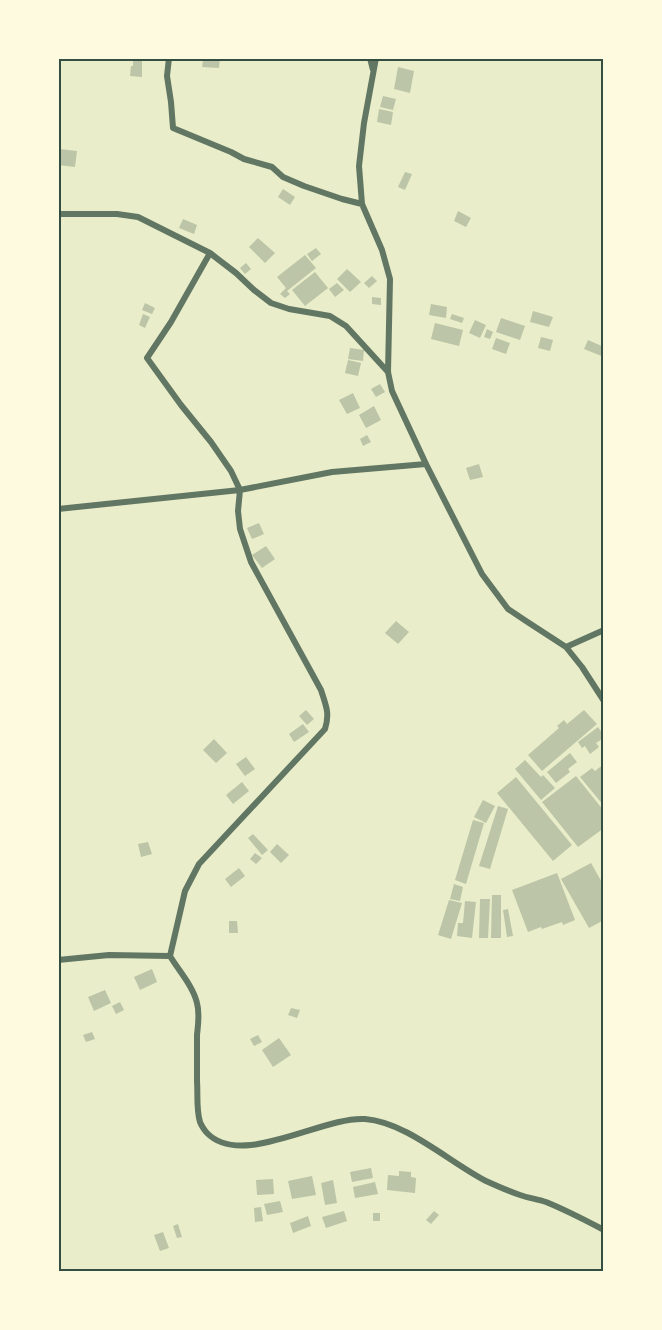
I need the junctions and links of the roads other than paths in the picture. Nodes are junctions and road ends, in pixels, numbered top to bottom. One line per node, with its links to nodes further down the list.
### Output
1 (169, 58): 5 (street)
2 (370, 58): 4 (street)
3 (376, 58): 4 (street)
4 (374, 70): 5 (street)
5 (362, 204): 8 (street)
6 (58, 214): 7 (street)
7 (210, 253): 8 (street); 10 (street)
8 (388, 372): 9 (street)
9 (426, 464): 10 (street); 13 (street)
10 (240, 490): 11 (street); 15 (street)
11 (58, 509)
12 (603, 630): 13 (street)
13 (567, 647): 14 (street)
14 (603, 701)
15 (170, 956): 16 (street); 17 (street)
16 (58, 960)
17 (603, 1230)

